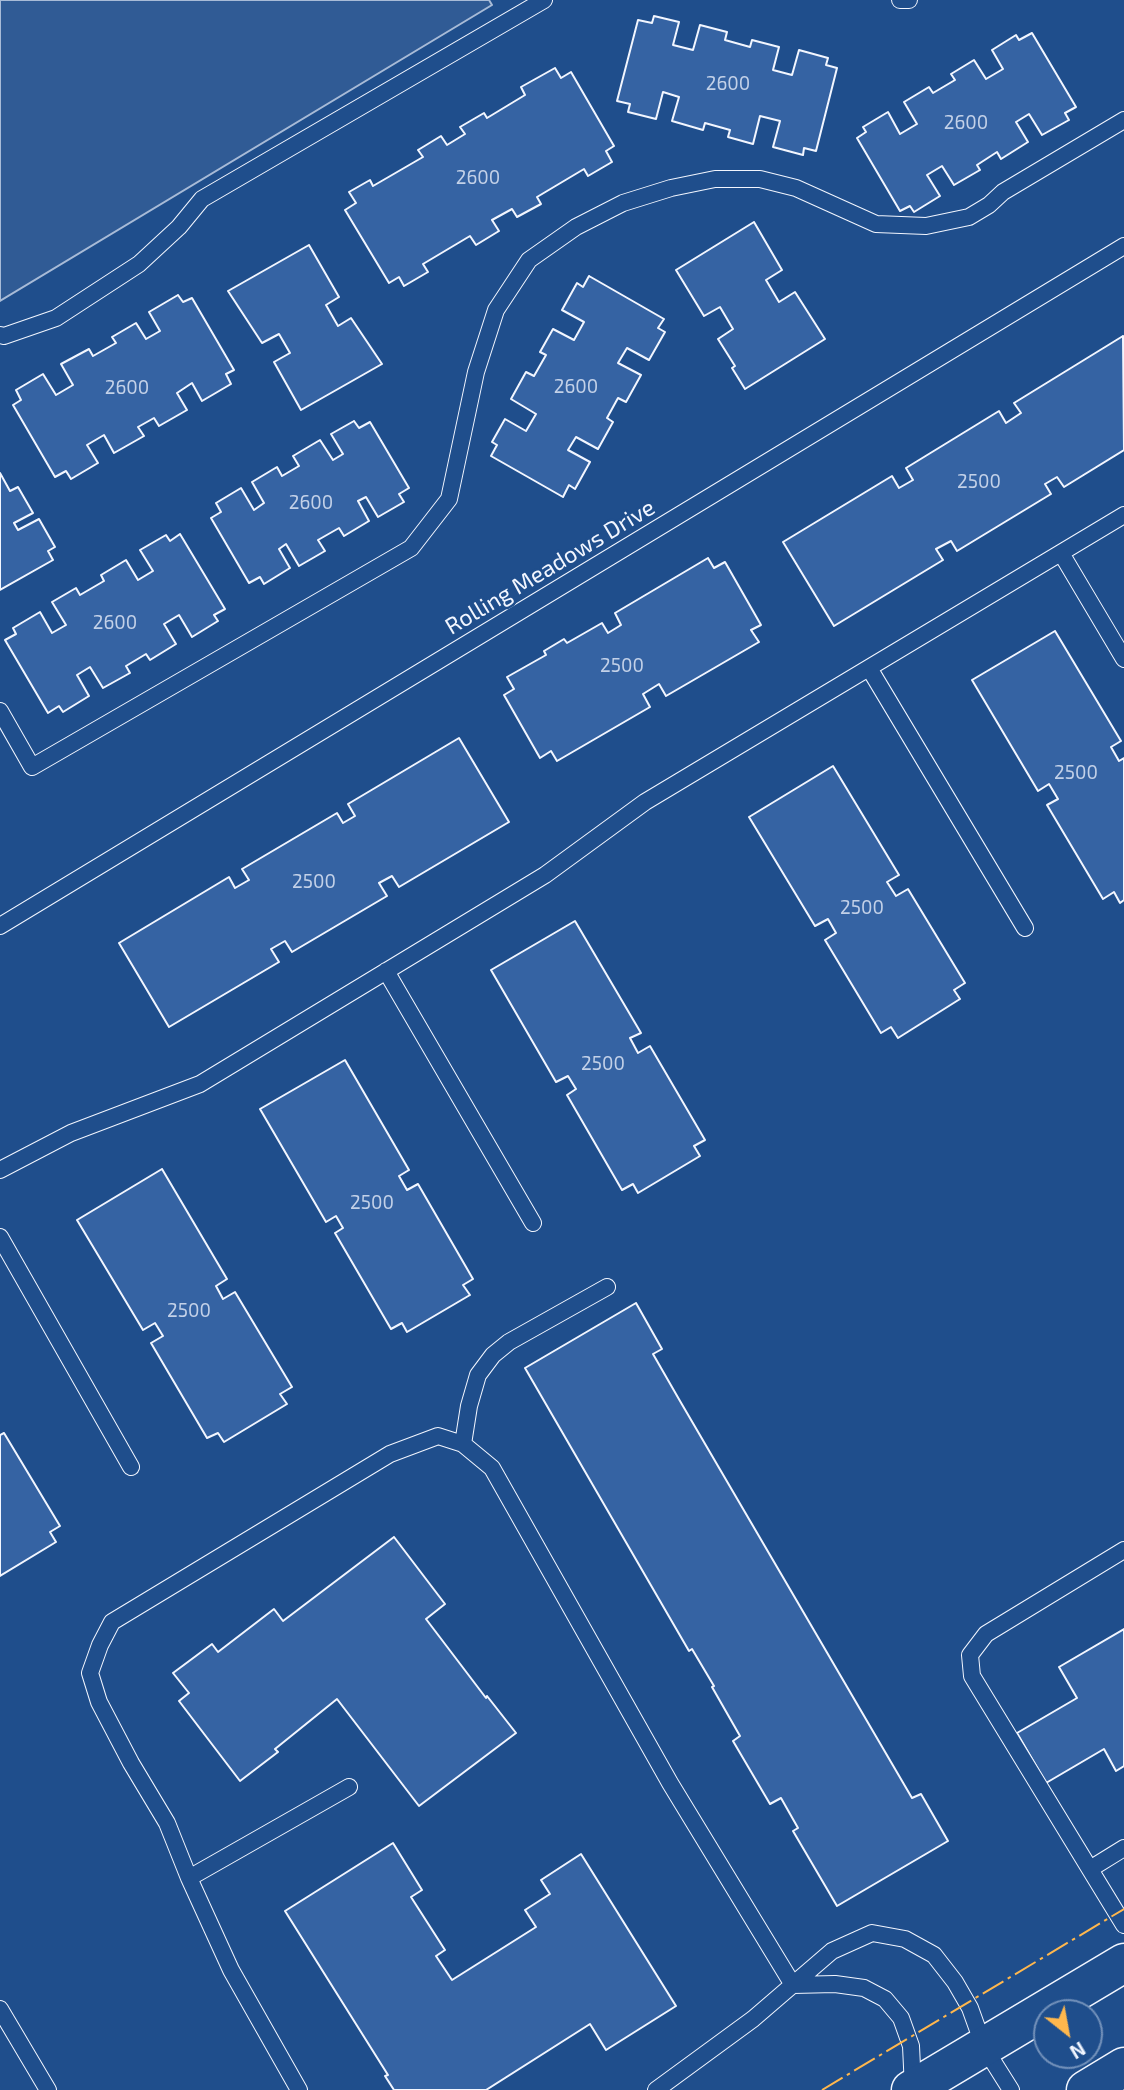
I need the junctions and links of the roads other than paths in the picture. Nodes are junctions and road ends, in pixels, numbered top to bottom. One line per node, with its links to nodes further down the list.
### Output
1 (544, 0): 6 (lane)
2 (900, 0): 3 (lane)
3 (909, 0)
4 (1124, 120): 11 (lane)
5 (1124, 246): 12 (lane, Rolling Meadows Drive)
6 (0, 335)
7 (1124, 515): 8 (lane)
8 (1061, 553): 9 (lane); 10 (lane)
9 (1124, 659)
10 (869, 668): 13 (lane); 14 (lane)
11 (0, 711)
12 (0, 926)
13 (1025, 928)
14 (386, 971): 15 (lane); 16 (lane)
15 (0, 1170)
16 (533, 1223)
17 (0, 1237): 20 (lane)
18 (607, 1287): 19 (lane)
19 (463, 1444): 25 (lane); 28 (lane)
20 (131, 1467)
21 (1124, 1550): 24 (lane)
22 (349, 1787): 25 (lane)
23 (1124, 1848): 24 (lane)
24 (1090, 1869): 26 (lane)
25 (189, 1878): 33 (lane)
26 (1124, 1925)
27 (1124, 1963): 30 (main road)
28 (793, 1985): 30 (lane); 34 (lane); 35 (lane)
29 (0, 2009): 32 (lane)
30 (985, 2047): 35 (main road); 36 (lane)
31 (1124, 2067): 37 (main road)
32 (48, 2090)
33 (299, 2090)
34 (656, 2090)
35 (913, 2090)
36 (1012, 2090)
37 (1086, 2090)

